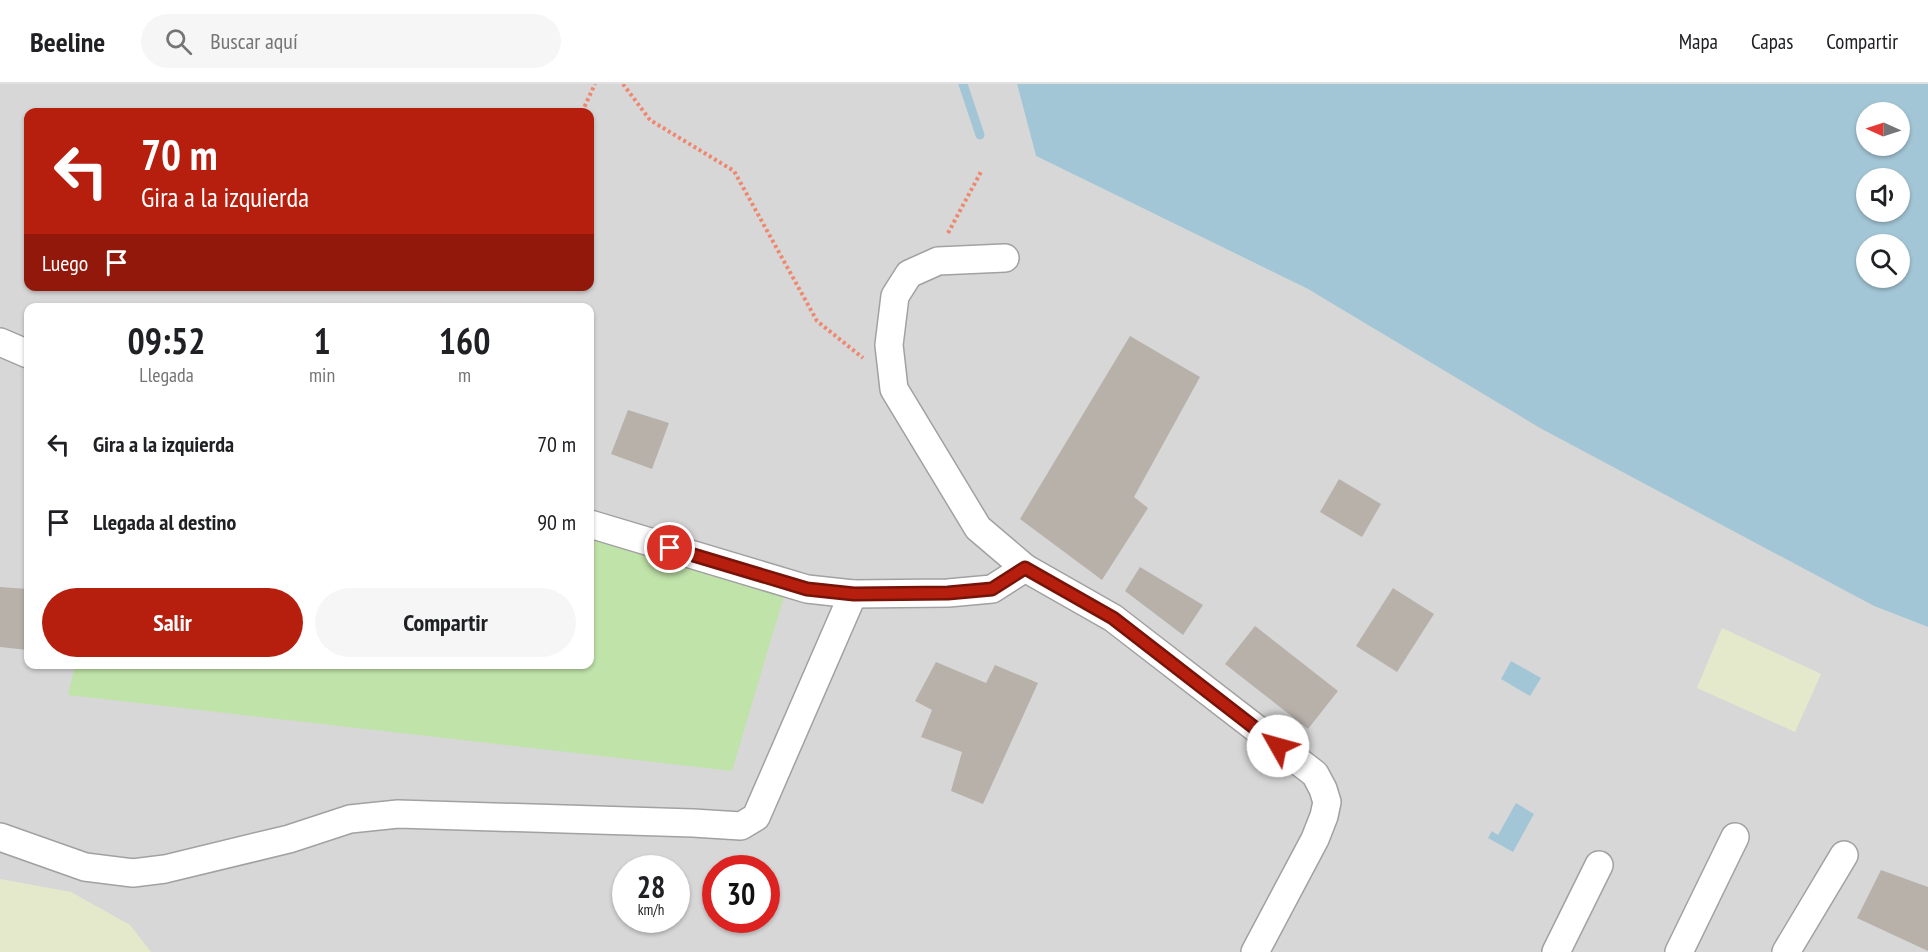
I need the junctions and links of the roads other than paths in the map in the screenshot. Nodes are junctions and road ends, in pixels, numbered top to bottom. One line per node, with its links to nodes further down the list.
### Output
1 (1005, 258): 5 (street)
2 (0, 342): 3 (street)
3 (24, 352)
4 (594, 525): 6 (street)
5 (1025, 568): 6 (street); 11 (street)
6 (854, 594): 7 (street)
7 (0, 837)
8 (1735, 837): 13 (street)
9 (1844, 855): 14 (street)
10 (1599, 865): 12 (street)
11 (1256, 952)
12 (1556, 952)
13 (1678, 952)
14 (1786, 952)

